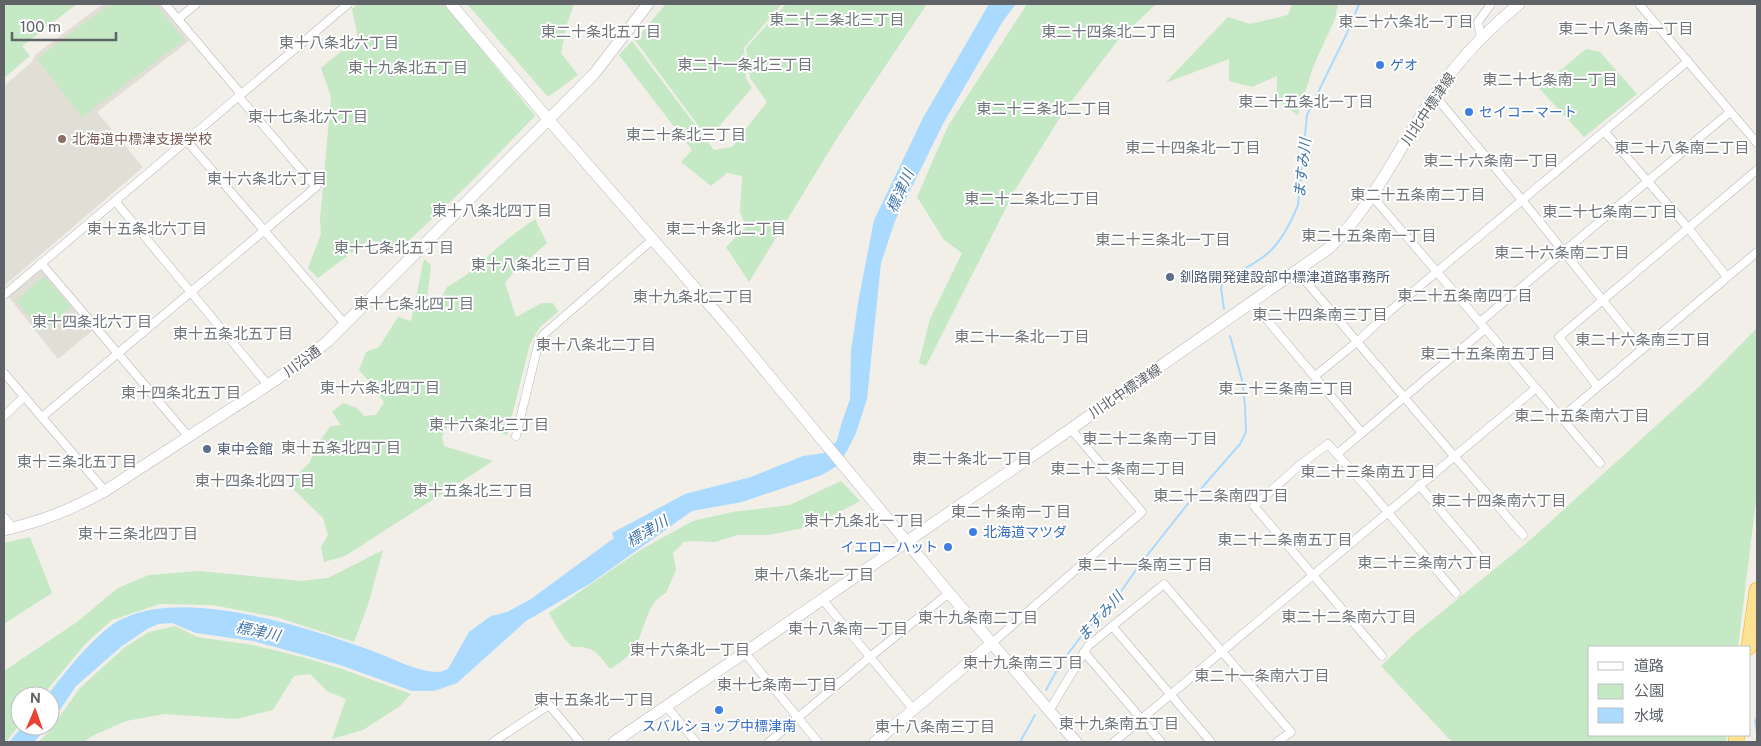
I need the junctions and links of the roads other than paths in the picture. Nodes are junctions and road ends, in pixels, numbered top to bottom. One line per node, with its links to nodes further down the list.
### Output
1 (165, 4): 9 (street)
2 (196, 4): 9 (street)
3 (348, 4): 12 (street)
4 (451, 4): 15 (street)
5 (648, 4): 15 (street, 川沿通)
6 (1491, 4): 10 (street)
7 (1519, 4): 10 (street, 川北中標津線)
8 (1639, 4): 11 (street)
9 (178, 19): 12 (street)
10 (1481, 38): 13 (street, 川北中標津線)
11 (1688, 61): 14 (street); 16 (street)
12 (240, 95): 17 (street); 25 (street)
13 (1435, 96): 21 (street, 川北中標津線); 22 (street)
14 (1730, 112): 18 (street); 20 (street)
15 (548, 119): 26 (street); 37 (street, 川沿通)
16 (1605, 132): 20 (street); 22 (street)
17 (186, 140): 23 (street); 25 (street)
18 (1757, 143)
19 (1757, 170): 24 (street)
20 (1646, 181): 24 (street); 27 (street)
21 (1372, 196): 30 (street, 川北中標津線); 31 (street)
22 (1522, 200): 27 (street); 31 (street)
23 (115, 201): 29 (street); 33 (street)
24 (1689, 229): 32 (street); 35 (street)
25 (264, 231): 33 (street); 37 (street)
26 (652, 240): 55 (street); 65 (street)
27 (1563, 251): 35 (street); 38 (street)
28 (1757, 252): 32 (street)
29 (41, 263): 34 (street); 41 (street)
30 (1297, 271): 36 (street, 川北中標津線); 39 (street)
31 (1437, 272): 38 (street); 39 (street)
32 (1727, 277): 40 (street)
33 (190, 292): 41 (street); 44 (street)
34 (4, 294)
35 (1603, 299): 40 (street); 45 (street)
36 (1252, 302): 43 (street); 52 (street, 川北中標津線)
37 (344, 324): 44 (street, 川沿通)
38 (1482, 325): 46 (street); 48 (street)
39 (1358, 341): 43 (street); 48 (street)
40 (1642, 349): 45 (street)
41 (118, 353): 50 (street); 54 (street)
42 (4, 373): 47 (street)
43 (1315, 376): 53 (street)
44 (268, 385): 54 (street, 川沿通)
45 (1598, 386): 51 (street)
46 (1535, 389): 51 (street); 57 (street)
47 (24, 397): 49 (street); 50 (street)
48 (1405, 397): 53 (street); 57 (street)
49 (4, 416)
50 (42, 417): 60 (street)
51 (1560, 418): 58 (street)
52 (1070, 428): 65 (street, 川北中標津線); 73 (street)
53 (1362, 433): 56 (street)
54 (188, 436): 60 (street, 川沿通)
55 (516, 436)
56 (1337, 454): 61 (street); 67 (street)
57 (1454, 456): 59 (street); 64 (street)
58 (1600, 463)
59 (1419, 485): 61 (street); 66 (street)
60 (105, 491): 63 (street, 川沿通)
61 (1387, 512): 67 (street); 70 (street)
62 (4, 517): 63 (street)
63 (8, 529)
64 (1523, 535)
65 (907, 542): 69 (street); 71 (street, 川北中標津線)
66 (1481, 558)
67 (1312, 575): 75 (street); 78 (street)
68 (1757, 590): 74 (highway)
69 (949, 593): 73 (street); 79 (street)
70 (1456, 593)
71 (822, 599): 77 (street, 川北中標津線); 79 (street)
72 (1112, 626): 75 (street); 76 (street); 80 (street)
73 (992, 642): 82 (street); 83 (street)
74 (1749, 646)
75 (1222, 650): 80 (street); 97 (street)
76 (1084, 652): 83 (street); 85 (street)
77 (745, 653): 81 (street, 川北中標津線); 84 (street)
78 (1382, 656)
79 (870, 657): 82 (street); 84 (street)
80 (1171, 696): 85 (street); 96 (street)
81 (667, 707): 89 (street, 川北中標津線); 90 (street)
82 (914, 710): 93 (street)
83 (1049, 711): 86 (street)
84 (798, 718): 91 (street); 92 (street)
85 (1142, 720): 94 (street); 95 (street)
86 (1071, 740)
87 (493, 742): 88 (street)
88 (580, 742)
89 (614, 742)
90 (696, 742)
91 (769, 742)
92 (818, 742)
93 (875, 742)
94 (1114, 742)
95 (1162, 742)
96 (1211, 742)
97 (1277, 742)

